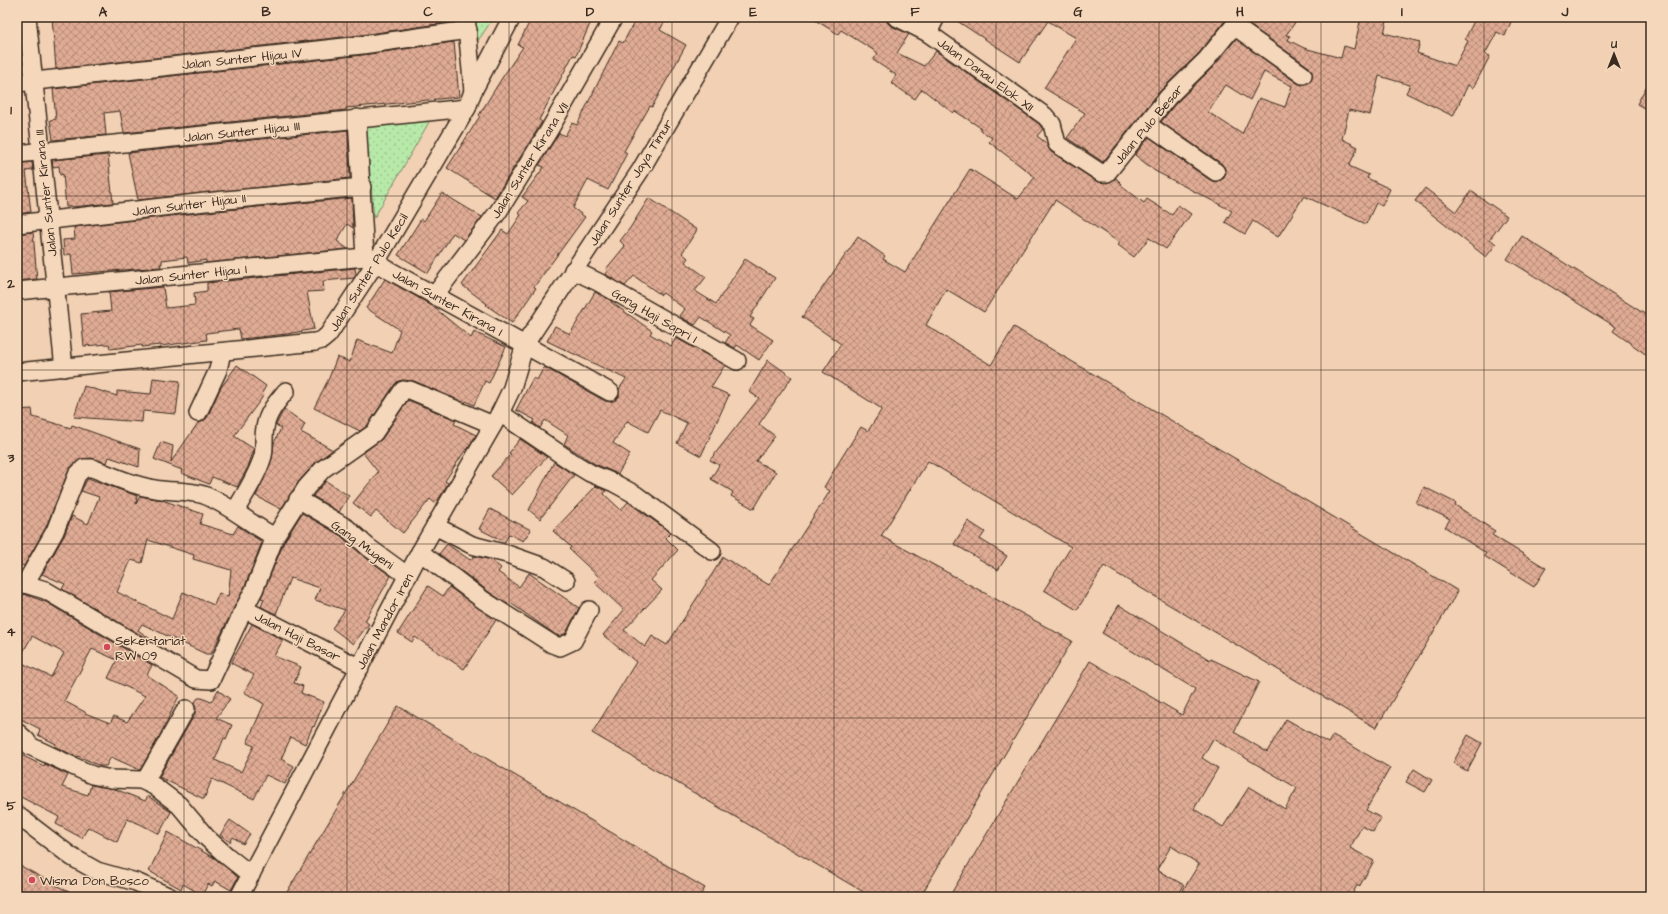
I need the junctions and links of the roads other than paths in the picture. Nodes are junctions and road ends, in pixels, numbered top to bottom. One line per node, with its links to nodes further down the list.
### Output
1 (27, 17): 11 (street, Jalan Sunter Kirana III)
2 (512, 17): 12 (street, Jalan Sunter Pulo Kecil)
3 (614, 17): 27 (street, Jalan Sunter Kirana VII)
4 (730, 17): 24 (street, Jalan Sunter Jaya Timur)
5 (896, 17): 9 (street, Jalan Danau Elok XII)
6 (936, 17): 9 (street)
7 (1238, 22): 10 (street); 16 (street, Jalan Pulo Besar)
8 (467, 24): 11 (street, Jalan Sunter Hijau IV); 12 (street, Jalan Sunter Hijau IV)
9 (928, 33): 15 (street, Jalan Danau Elok XII)
10 (1303, 75)
11 (25, 82): 17 (street, Jalan Sunter Kirana III)
12 (473, 91): 13 (street, Jalan Sunter Pulo Kecil)
13 (467, 108): 14 (street, Jalan Sunter Hijau III); 23 (street, Jalan Sunter Pulo Kecil)
14 (358, 118): 17 (street, Jalan Sunter Hijau III); 20 (street)
15 (1052, 124): 16 (street, Jalan Pulo Besar)
16 (1147, 124): 19 (street)
17 (41, 152): 18 (street, Jalan Sunter Hijau III); 21 (street, Jalan Sunter Kirana III)
18 (17, 154)
19 (1216, 172)
20 (362, 187): 21 (street, Jalan Sunter Hijau II); 23 (street)
21 (48, 221): 22 (street, Jalan Sunter Hijau II); 25 (street, Jalan Sunter Kirana III)
22 (17, 224)
23 (370, 260): 25 (street, Jalan Sunter Hijau I); 27 (street, Jalan Sunter Kirana I); 29 (street, Jalan Sunter Pulo Kecil)
24 (573, 270): 28 (street, Jalan Sunter Jaya Timur); 30 (street, Gang Haji Sapri I)
25 (55, 287): 26 (street, Jalan Sunter Hijau I); 31 (street, Jalan Sunter Kirana III)
26 (17, 291)
27 (434, 296): 28 (street, Jalan Sunter Kirana I)
28 (525, 344): 34 (street, Jalan Sunter Kirana I); 36 (street, Jalan Mandor Iren)
29 (222, 352): 31 (street, Jalan Sunter Pulo Kecil); 35 (street)
30 (736, 361)
31 (64, 368): 32 (street, Jalan Sunter Pulo Kecil)
32 (17, 372)
33 (286, 391): 38 (street)
34 (610, 392)
35 (198, 413)
36 (496, 419): 37 (street); 39 (street, Jalan Mandor Iren); 41 (street)
37 (298, 499): 40 (street); 43 (street, Gang Mugeni)
38 (235, 511): 40 (street); 45 (street)
39 (435, 526): 42 (street, Jalan Mandor Iren); 44 (street)
40 (275, 537): 46 (street)
41 (712, 551)
42 (420, 552): 43 (street, Jalan Mandor Iren); 47 (street)
43 (408, 576): 48 (street, Jalan Mandor Iren)
44 (566, 581)
45 (21, 584): 46 (street, Jalan Haji Basar)
46 (244, 609): 48 (street, Jalan Haji Basar)
47 (589, 610)
48 (360, 668): 53 (street, Jalan Mandor Iren)
49 (186, 709): 51 (street)
50 (17, 732): 51 (street)
51 (146, 781): 53 (street)
52 (17, 815): 54 (street)
53 (251, 874): 55 (street, Jalan Mandor Iren)
54 (170, 897)
55 (238, 897)

